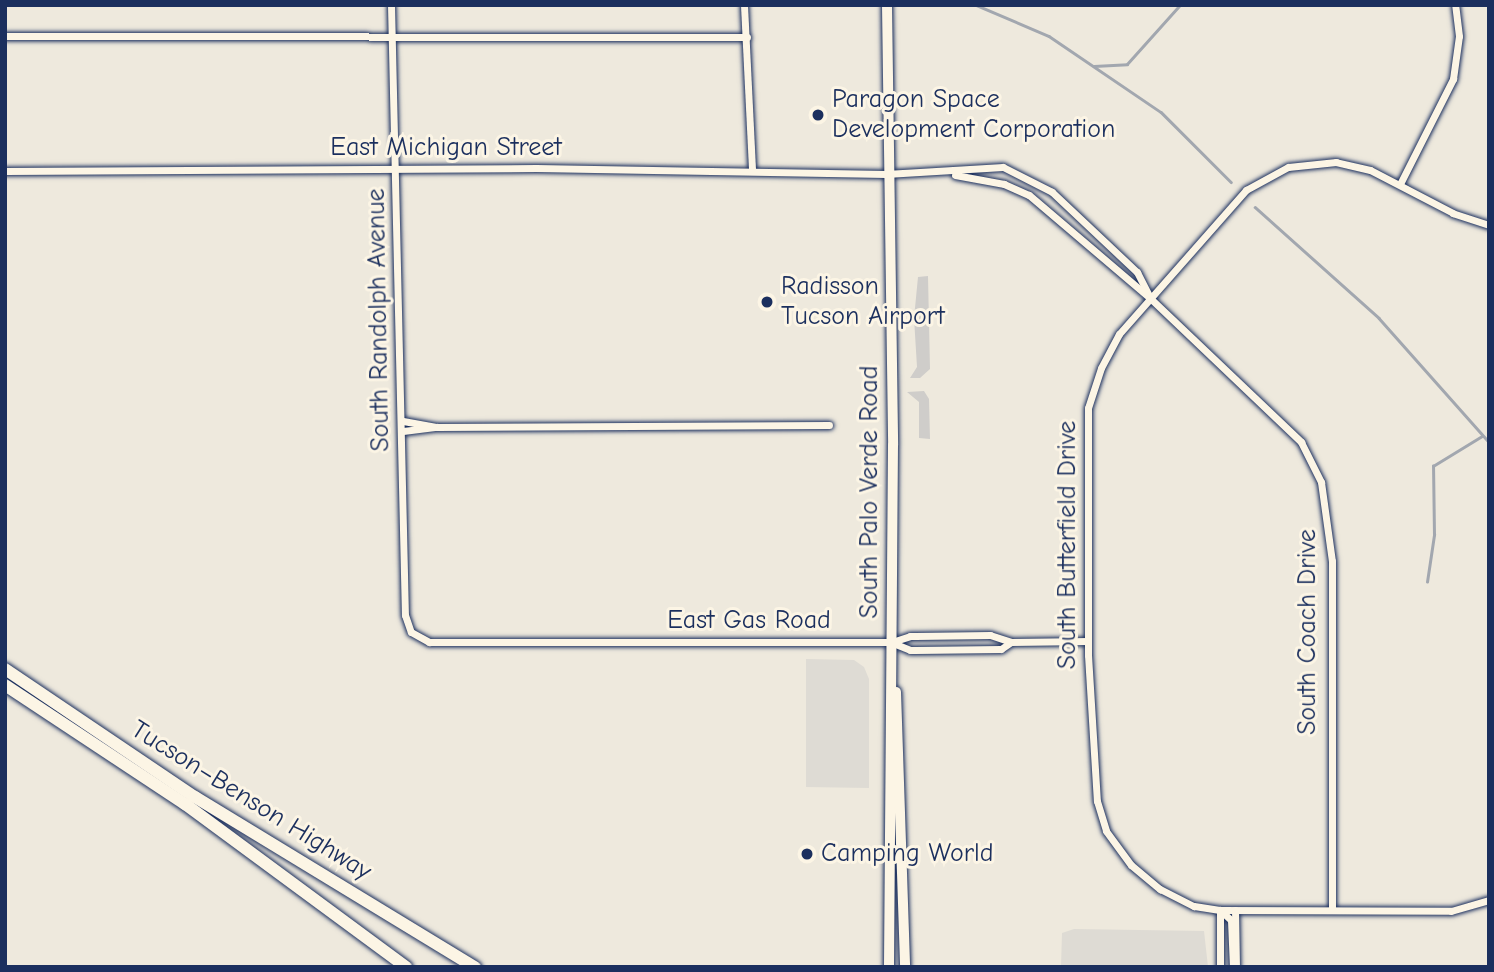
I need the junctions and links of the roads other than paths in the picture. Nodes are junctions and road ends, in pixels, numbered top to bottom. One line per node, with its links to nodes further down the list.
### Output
1 (391, 5): 7 (street, South Randolph Avenue)
2 (744, 5): 6 (street)
3 (887, 5): 12 (main road, South Palo Verde Road)
4 (1455, 5): 14 (street)
5 (5, 36): 7 (street)
6 (747, 37): 7 (street); 10 (street)
7 (392, 38): 8 (street, South Randolph Avenue)
8 (396, 168): 9 (street, East Michigan Street); 10 (street, East Michigan Street); 18 (street, South Randolph Avenue)
9 (5, 171)
10 (752, 171): 12 (street, East Michigan Street)
11 (944, 173): 12 (street, South Coach Drive); 13 (street, South Coach Drive); 15 (street, South Coach Drive)
12 (886, 174): 24 (main road, South Palo Verde Road)
13 (1030, 178): 15 (street); 17 (street, South Coach Drive)
14 (1400, 184): 16 (street); 17 (street, South Butterfield Drive)
15 (1021, 191): 17 (street, South Coach Drive)
16 (1489, 225)
17 (1150, 298): 23 (street, South Butterfield Drive); 33 (street, South Coach Drive)
18 (403, 421): 20 (street); 21 (street, South Randolph Avenue)
19 (830, 425): 20 (street)
20 (437, 427): 21 (street)
21 (403, 431): 22 (street, South Randolph Avenue)
22 (411, 632): 24 (street, East Gas Road)
23 (1088, 641): 25 (street, East Gas Road); 32 (street, South Butterfield Drive)
24 (892, 642): 25 (street, East Gas Road); 25 (street); 28 (main road, South Palo Verde Road); 29 (main road, South Palo Verde Road)
25 (1011, 642)
26 (5, 669): 35 (highway, Tucson–Benson Highway)
27 (5, 685): 34 (highway, Tucson–Benson Highway)
28 (890, 794): 29 (main road); 36 (main road, South Palo Verde Road)
29 (903, 874): 37 (main road, South Palo Verde Road)
30 (1489, 900): 33 (street, South Butterfield Drive)
31 (1235, 909): 32 (street, South Butterfield Drive); 33 (street, South Butterfield Drive); 39 (street)
32 (1220, 910): 38 (street); 39 (street)
33 (1332, 910)
34 (406, 967)
35 (475, 967)
36 (889, 967)
37 (905, 967)
38 (1220, 967)
39 (1234, 967)

